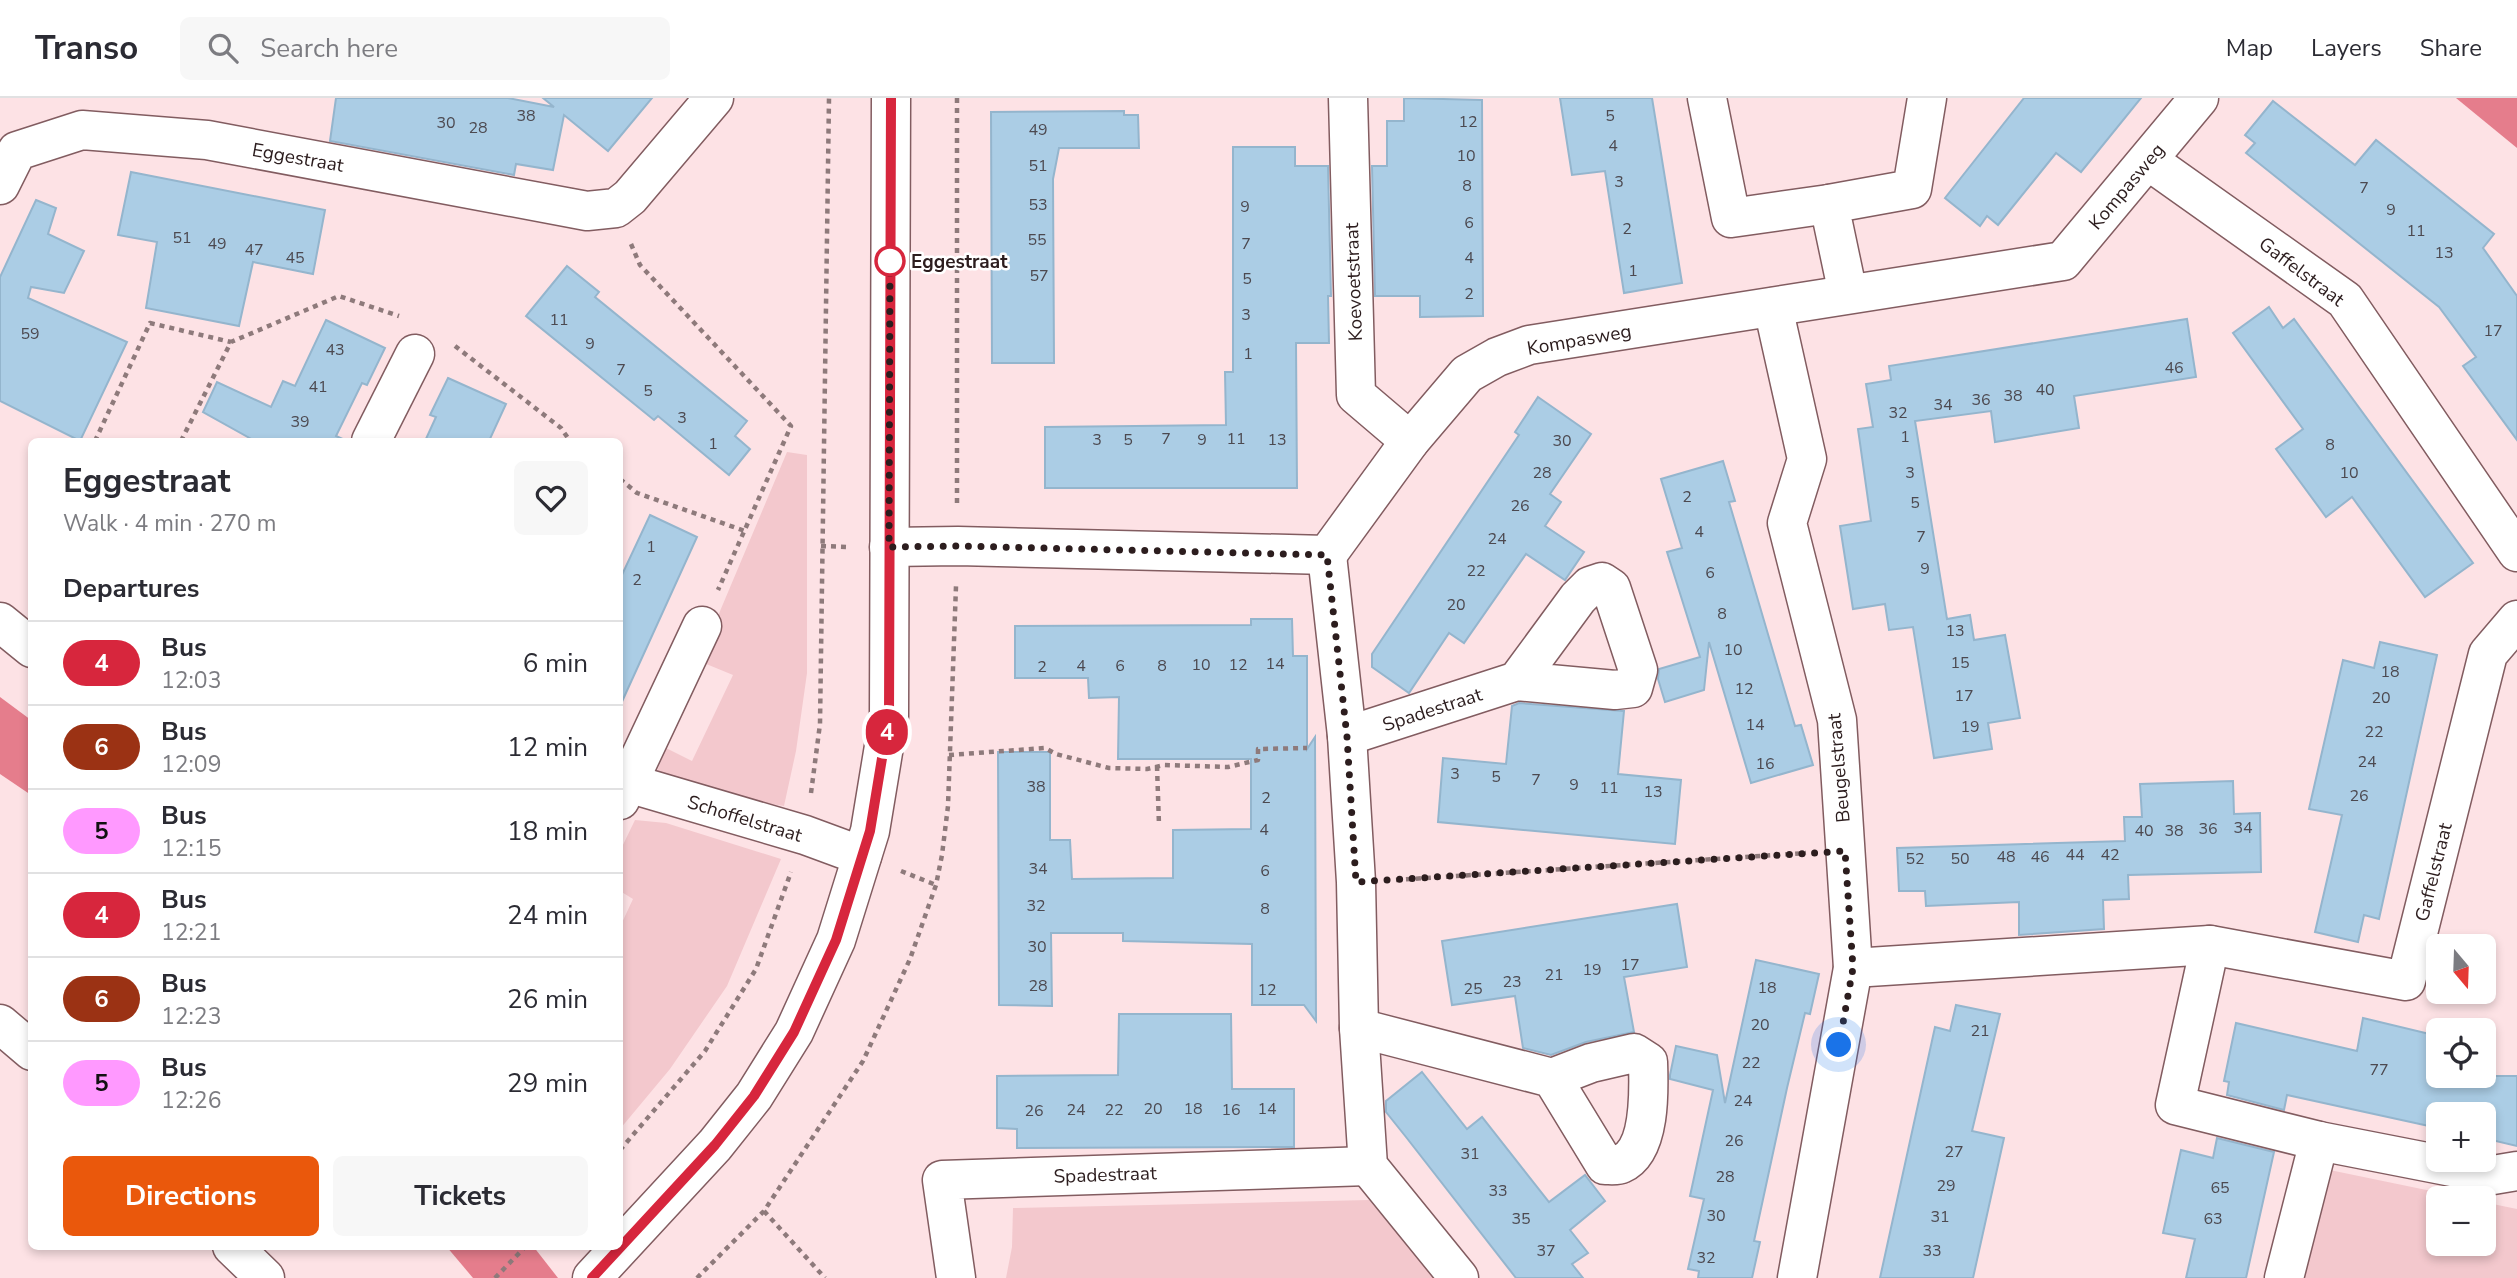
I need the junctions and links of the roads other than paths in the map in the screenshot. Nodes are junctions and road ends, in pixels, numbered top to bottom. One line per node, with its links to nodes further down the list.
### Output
1 (714, 98): 8 (street, Eggestraat)
2 (891, 98): 15 (street)
3 (1348, 98): 14 (street, Koevoetstraat)
4 (1707, 98): 9 (street)
5 (1927, 98): 9 (street)
6 (2199, 98): 7 (street, Kompasweg)
7 (2148, 161): 10 (street, Kompasweg); 16 (street, Gaffelstraat)
8 (0, 185)
9 (1829, 204): 10 (street)
10 (1848, 294): 11 (street, Kompasweg)
11 (1773, 307): 14 (street, Kompasweg); 27 (street, Beugelstraat)
12 (415, 354): 13 (street)
13 (373, 438)
14 (1410, 441): 17 (street, Kompasweg)
15 (889, 547): 17 (street); 25 (street)
16 (2517, 552)
17 (1327, 555): 23 (street)
18 (2517, 620): 26 (street, Gaffelstraat)
19 (0, 622): 21 (street)
20 (702, 626): 24 (street, Schoffelstraat)
21 (28, 645)
22 (1517, 681): 23 (street, Spadestraat)
23 (1347, 737): 28 (street)
24 (624, 791): 25 (street, Schoffelstraat)
25 (862, 856): 33 (street)
26 (2210, 945): 27 (street, Gaffelstraat); 30 (street)
27 (1853, 968): 40 (street, Beugelstraat)
28 (1359, 1028): 29 (street); 31 (street)
29 (1552, 1078)
30 (2319, 1141): 32 (street); 41 (street)
31 (1368, 1166): 38 (street, Spadestraat); 39 (street)
32 (2517, 1171)
33 (623, 1245)
34 (236, 1250): 36 (street)
35 (619, 1250): 37 (street)
36 (265, 1278)
37 (592, 1278)
38 (956, 1278)
39 (1459, 1278)
40 (1797, 1278)
41 (2284, 1278)

